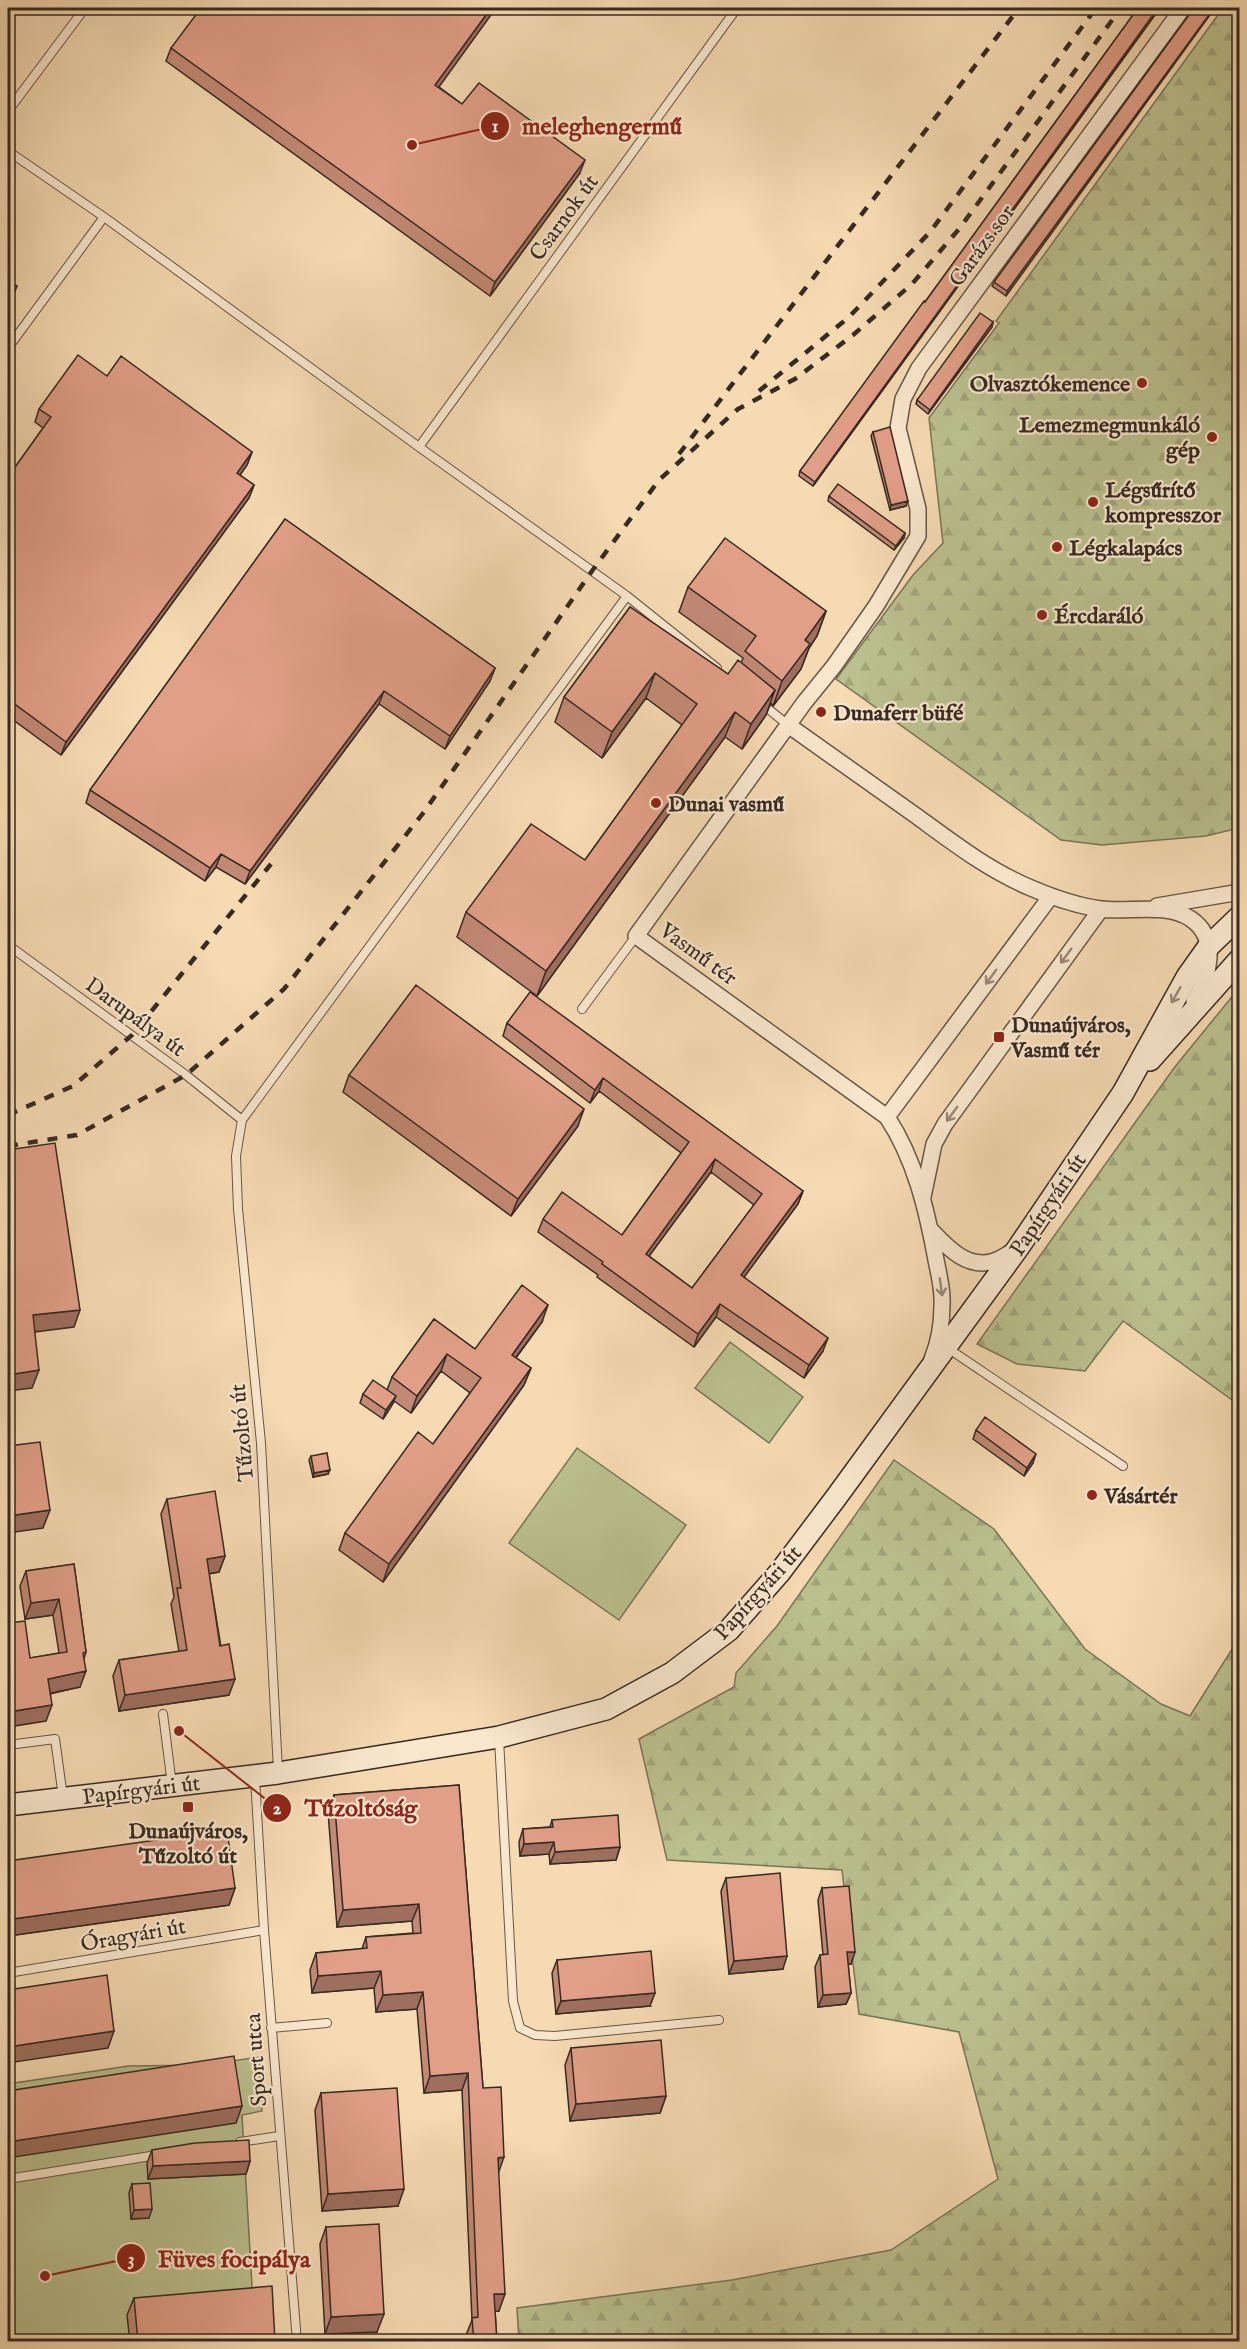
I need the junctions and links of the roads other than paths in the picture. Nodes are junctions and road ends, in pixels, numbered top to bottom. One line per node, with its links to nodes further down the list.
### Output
1 (85, 8): 4 (lane)
2 (737, 8): 8 (lane, Csarnok út)
3 (1183, 8): 9 (street, Garázs sor)
4 (8, 111)
5 (8, 151): 6 (lane)
6 (104, 217): 7 (lane); 8 (lane)
7 (8, 348)
8 (419, 447): 10 (lane)
9 (918, 536): 13 (street, Vasmű tér)
10 (627, 596): 11 (lane); 27 (lane)
11 (726, 675)
12 (753, 696): 13 (lane)
13 (788, 725): 15 (street); 19 (street, Vasmű tér)
14 (1239, 892): 17 (street)
15 (1051, 896): 16 (street); 26 (street, one-way to 26)
16 (1101, 909): 17 (street); 28 (street, one-way to 28)
17 (1140, 909): 21 (street)
18 (1239, 916): 21 (street)
19 (636, 936): 23 (lane); 26 (street, Vasmű tér)
20 (8, 945): 27 (lane, Darupálya út)
21 (1209, 946): 24 (street); 25 (street, one-way to 25)
22 (1239, 959): 24 (street)
23 (582, 1009)
24 (1179, 1026): 25 (street)
25 (1123, 1093): 30 (street, Papírgyári út)
26 (887, 1117): 28 (street, Vasmű tér)
27 (242, 1120): 37 (lane, Tűzoltó út)
28 (922, 1200): 29 (street, Vasmű tér)
29 (930, 1229): 30 (street); 32 (street, Vasmű tér, one-way to 32)
30 (1018, 1248): 31 (street, Papírgyári út)
31 (945, 1346): 32 (street, Papírgyári út); 33 (lane)
32 (926, 1374): 35 (street, Papírgyári út)
33 (1123, 1466)
34 (163, 1714): 39 (lane)
35 (499, 1737): 37 (street, Papírgyári út); 44 (lane)
36 (8, 1745): 40 (lane)
37 (278, 1773): 38 (street, Papírgyári út)
38 (255, 1776): 39 (street, Papírgyári út); 42 (lane, Sport utca)
39 (172, 1786): 40 (street, Papírgyári út)
40 (63, 1798): 41 (street, Papírgyári út)
41 (8, 1805)
42 (264, 1930): 43 (lane, Óragyári út); 46 (lane, Sport utca)
43 (8, 1973)
44 (719, 2020)
45 (327, 2023): 46 (lane)
46 (271, 2028): 47 (lane, Sport utca)
47 (279, 2136): 48 (lane); 51 (lane, Sport utca)
48 (232, 2143)
49 (161, 2154): 50 (lane)
50 (8, 2179)
51 (297, 2342)

